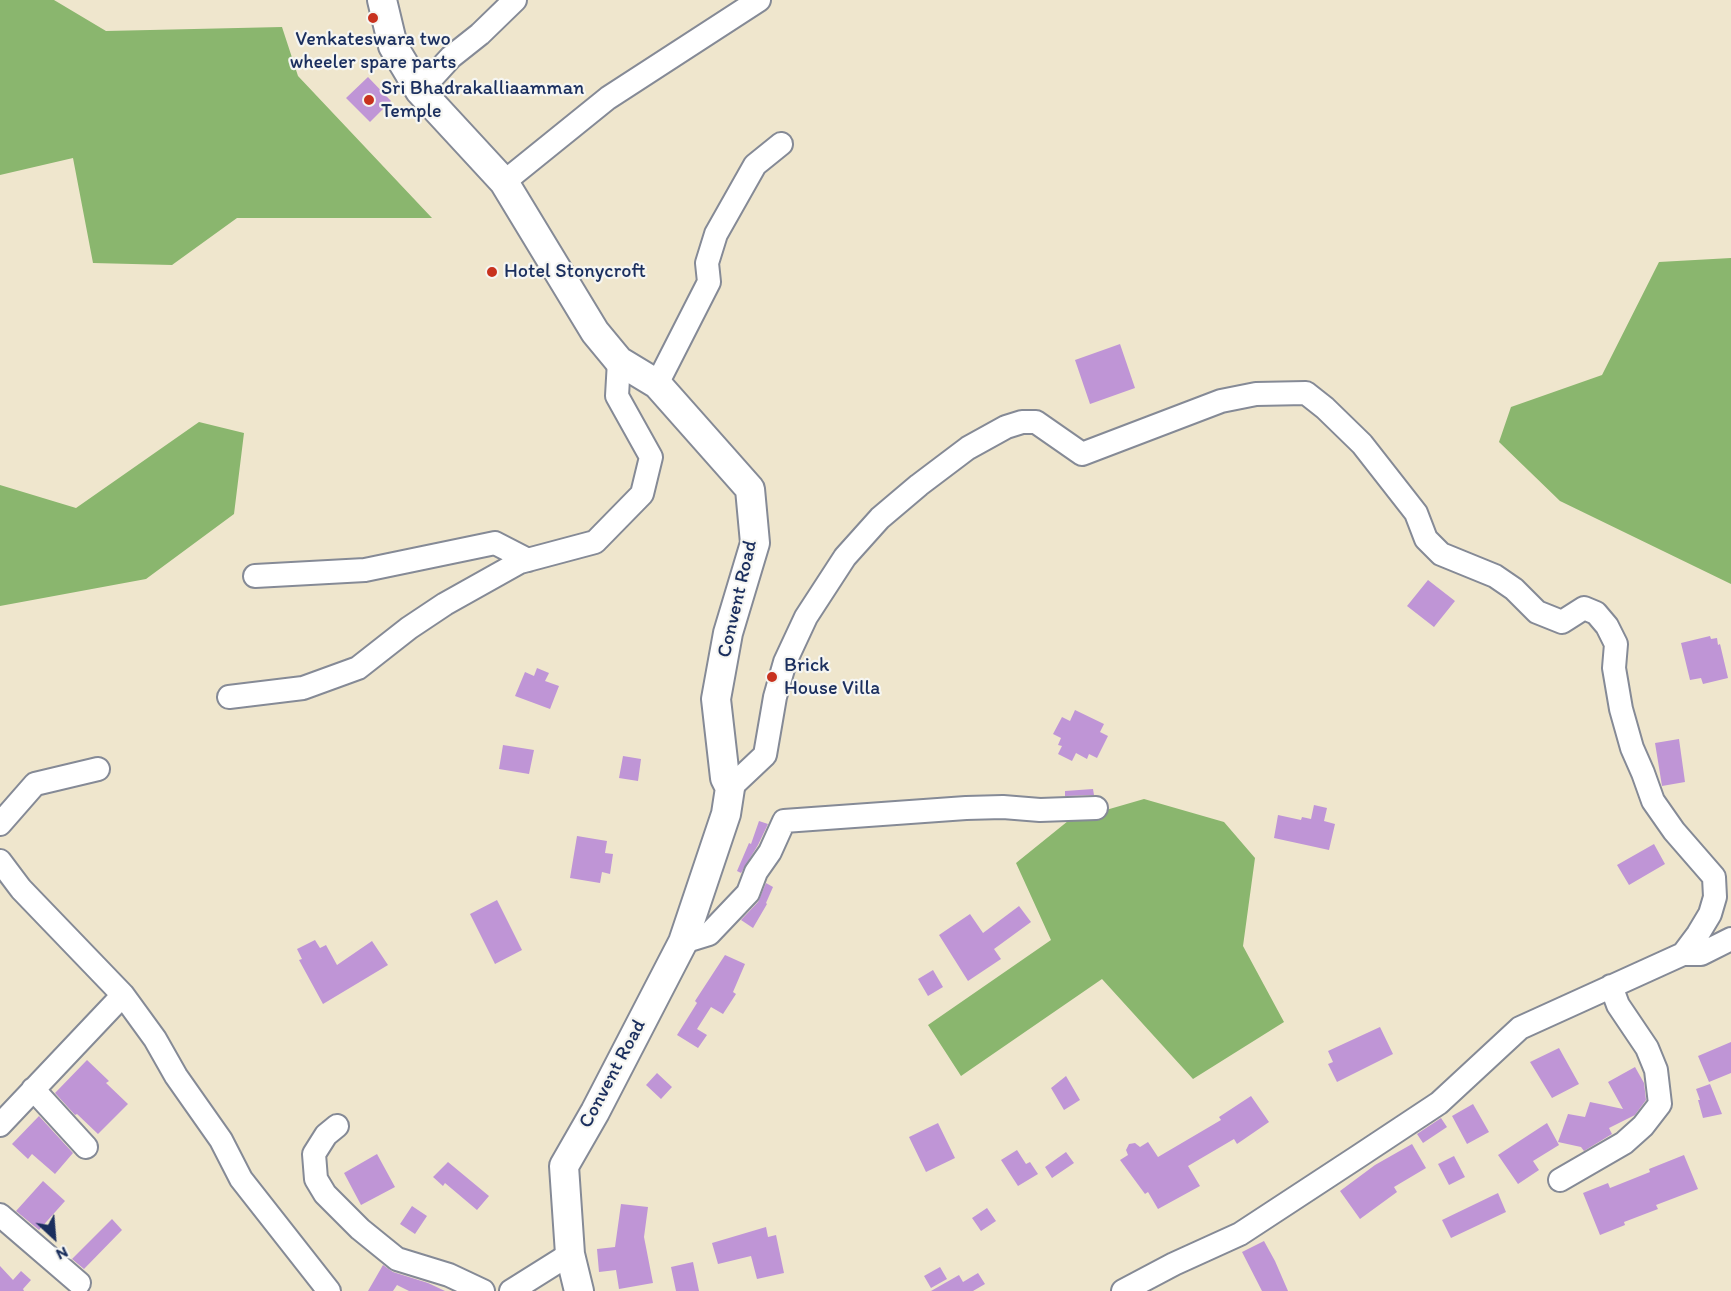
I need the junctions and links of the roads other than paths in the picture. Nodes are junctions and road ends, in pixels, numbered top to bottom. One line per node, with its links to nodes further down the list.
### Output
1 (382, 0): 4 (main road, Convent Road)
2 (515, 0): 4 (street)
3 (759, 0): 6 (street)
4 (420, 91): 6 (main road, Convent Road)
5 (781, 144): 8 (street)
6 (504, 182): 7 (main road, Convent Road)
7 (619, 361): 8 (main road, Convent Road); 9 (street)
8 (657, 384): 13 (main road, Convent Road)
9 (528, 560): 10 (street); 11 (street)
10 (255, 576)
11 (229, 697)
12 (98, 768): 15 (street)
13 (730, 788): 18 (main road, Convent Road); 19 (street)
14 (1096, 808): 18 (street)
15 (0, 824)
16 (0, 861): 21 (street)
17 (1731, 939): 19 (street)
18 (683, 942): 28 (main road, Convent Road)
19 (1683, 954): 20 (street)
20 (1611, 986): 26 (street); 34 (street)
21 (123, 995): 22 (street); 30 (street)
22 (33, 1089): 23 (street); 25 (street)
23 (0, 1125)
24 (337, 1126): 31 (street)
25 (86, 1147)
26 (1560, 1180)
27 (0, 1215): 29 (street)
28 (570, 1254): 32 (street); 33 (main road, Convent Road)
29 (79, 1283)
30 (329, 1291)
31 (483, 1291)
32 (511, 1291)
33 (579, 1291)
34 (1124, 1291)

